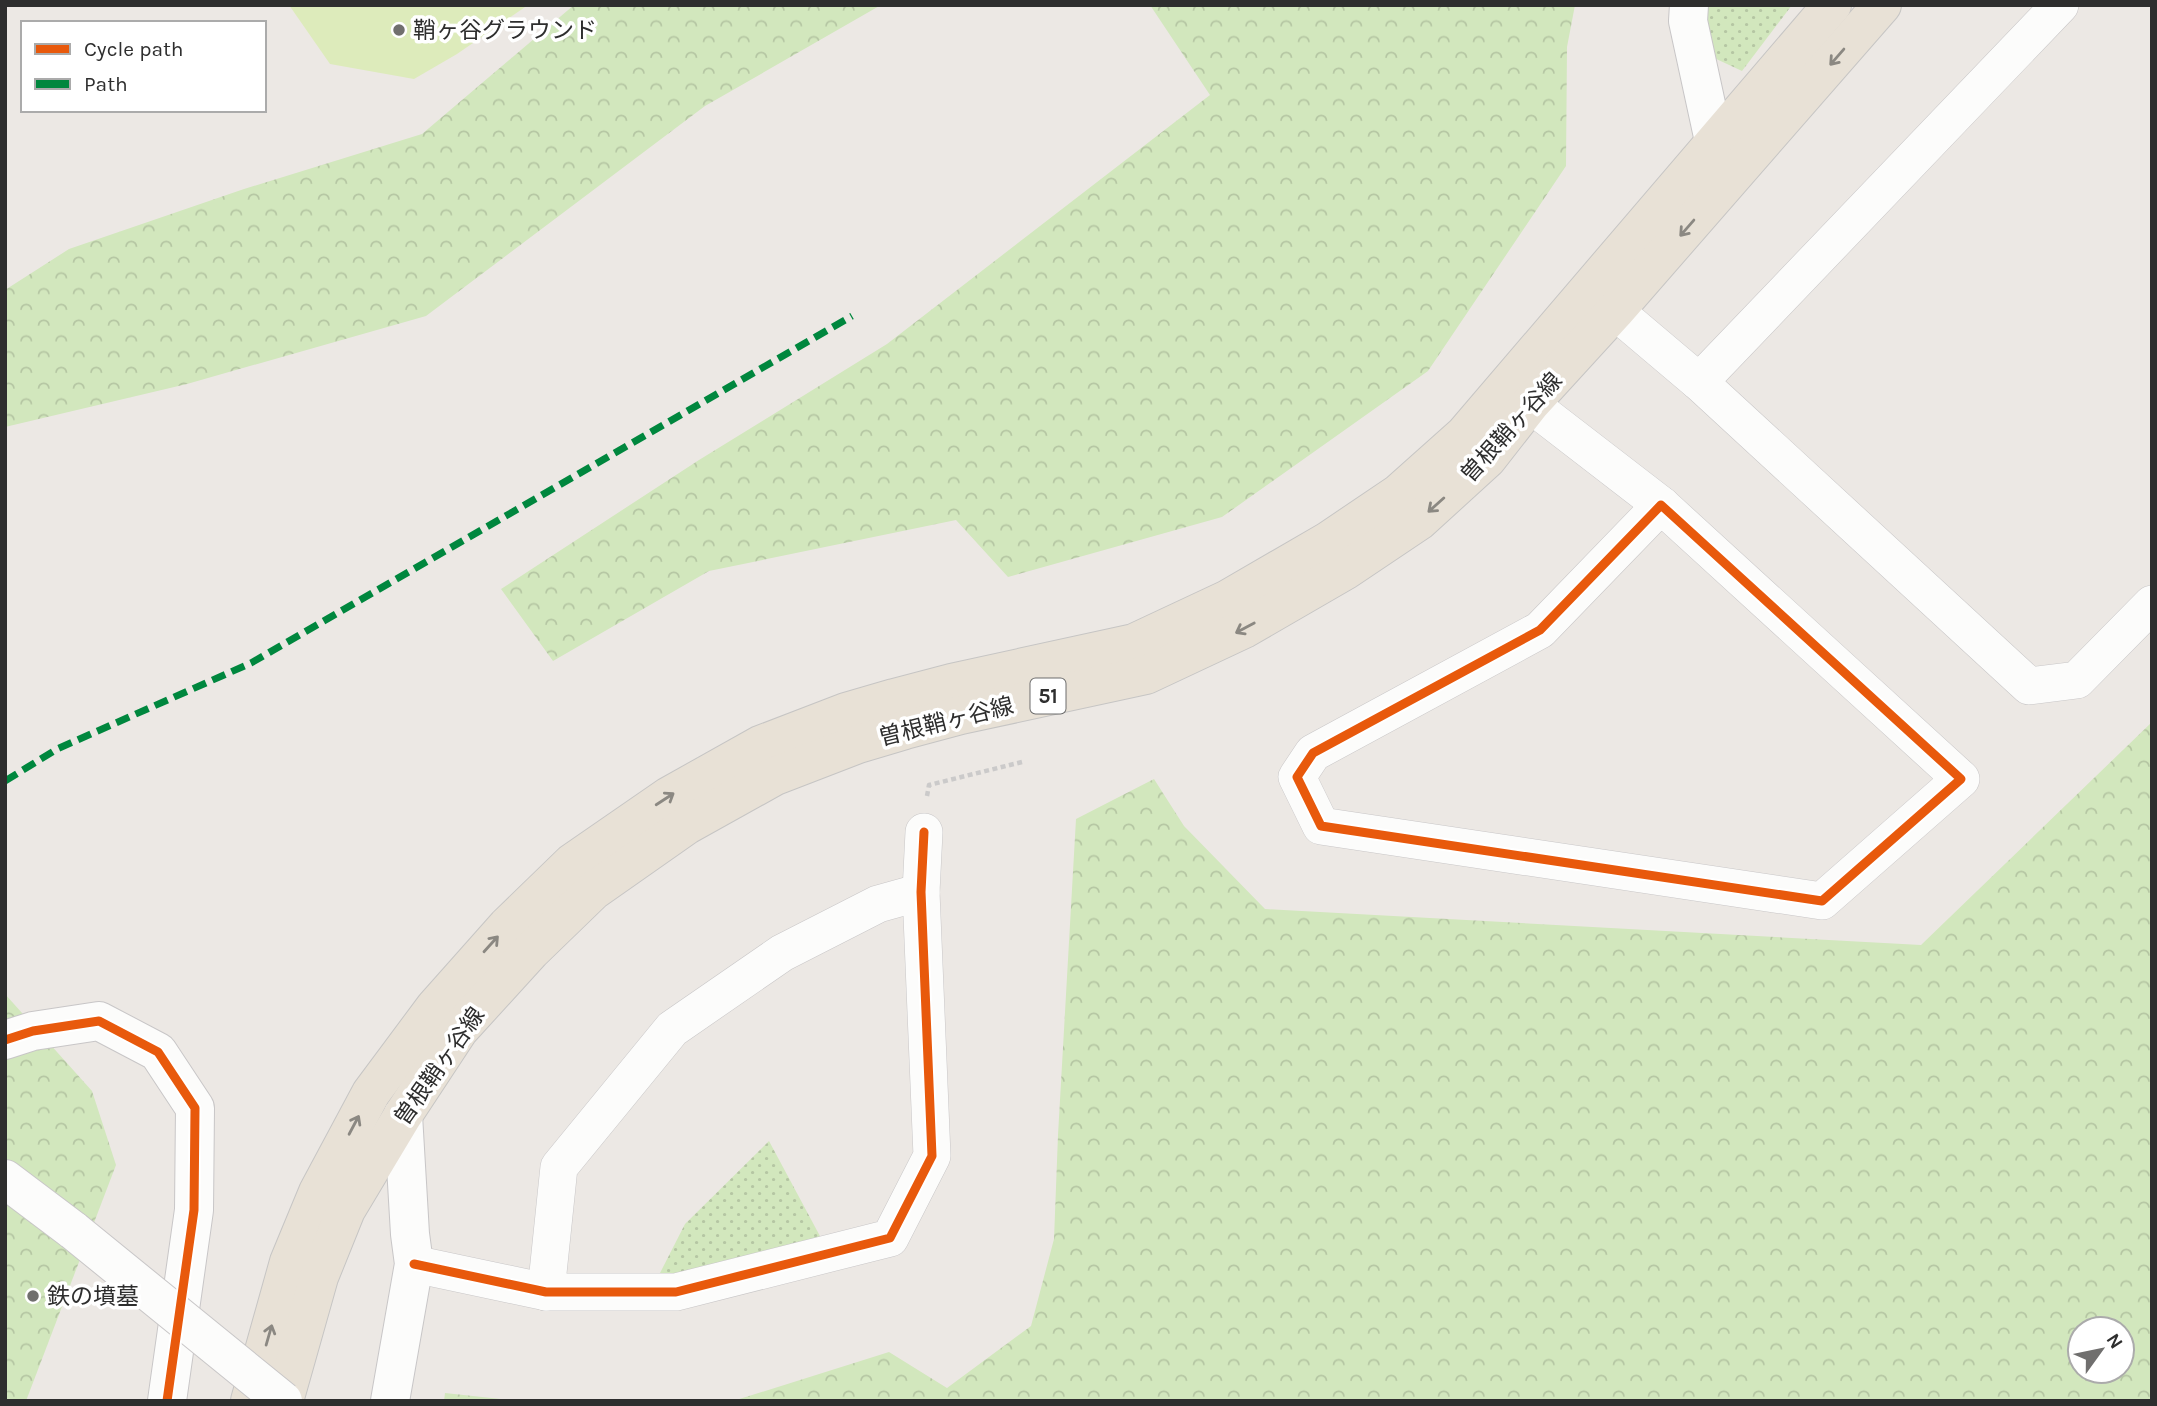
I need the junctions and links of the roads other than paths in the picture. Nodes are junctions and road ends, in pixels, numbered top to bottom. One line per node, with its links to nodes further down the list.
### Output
1 (1689, 5): 5 (street)
2 (1832, 5): 5 (main road, 曽根鞘ヶ谷線 / 51)
3 (1882, 5): 6 (main road, 曽根鞘ヶ谷線 / 51, one-way to 6)
4 (2060, 5): 7 (street)
5 (1714, 141): 19 (main road, 曽根鞘ヶ谷線 / 51, one-way to 5)
6 (1615, 311): 7 (street); 8 (main road, 曽根鞘ヶ谷線 / 51)
7 (1699, 382): 10 (street)
8 (1530, 404): 9 (street); 14 (main road, 曽根鞘ヶ谷線 / 51, one-way to 14)
9 (1661, 505): 9 (street)
10 (2152, 604)
11 (924, 832): 12 (street)
12 (921, 892): 17 (street); 17 (street)
13 (5, 1040): 18 (street)
14 (404, 1115): 16 (street); 20 (main road, 曽根鞘ヶ谷線 / 51)
15 (5, 1180): 20 (street, bridge)
16 (414, 1264): 17 (street); 21 (street)
17 (546, 1292)
18 (167, 1401)
19 (250, 1401)
20 (283, 1401)
21 (390, 1401)

